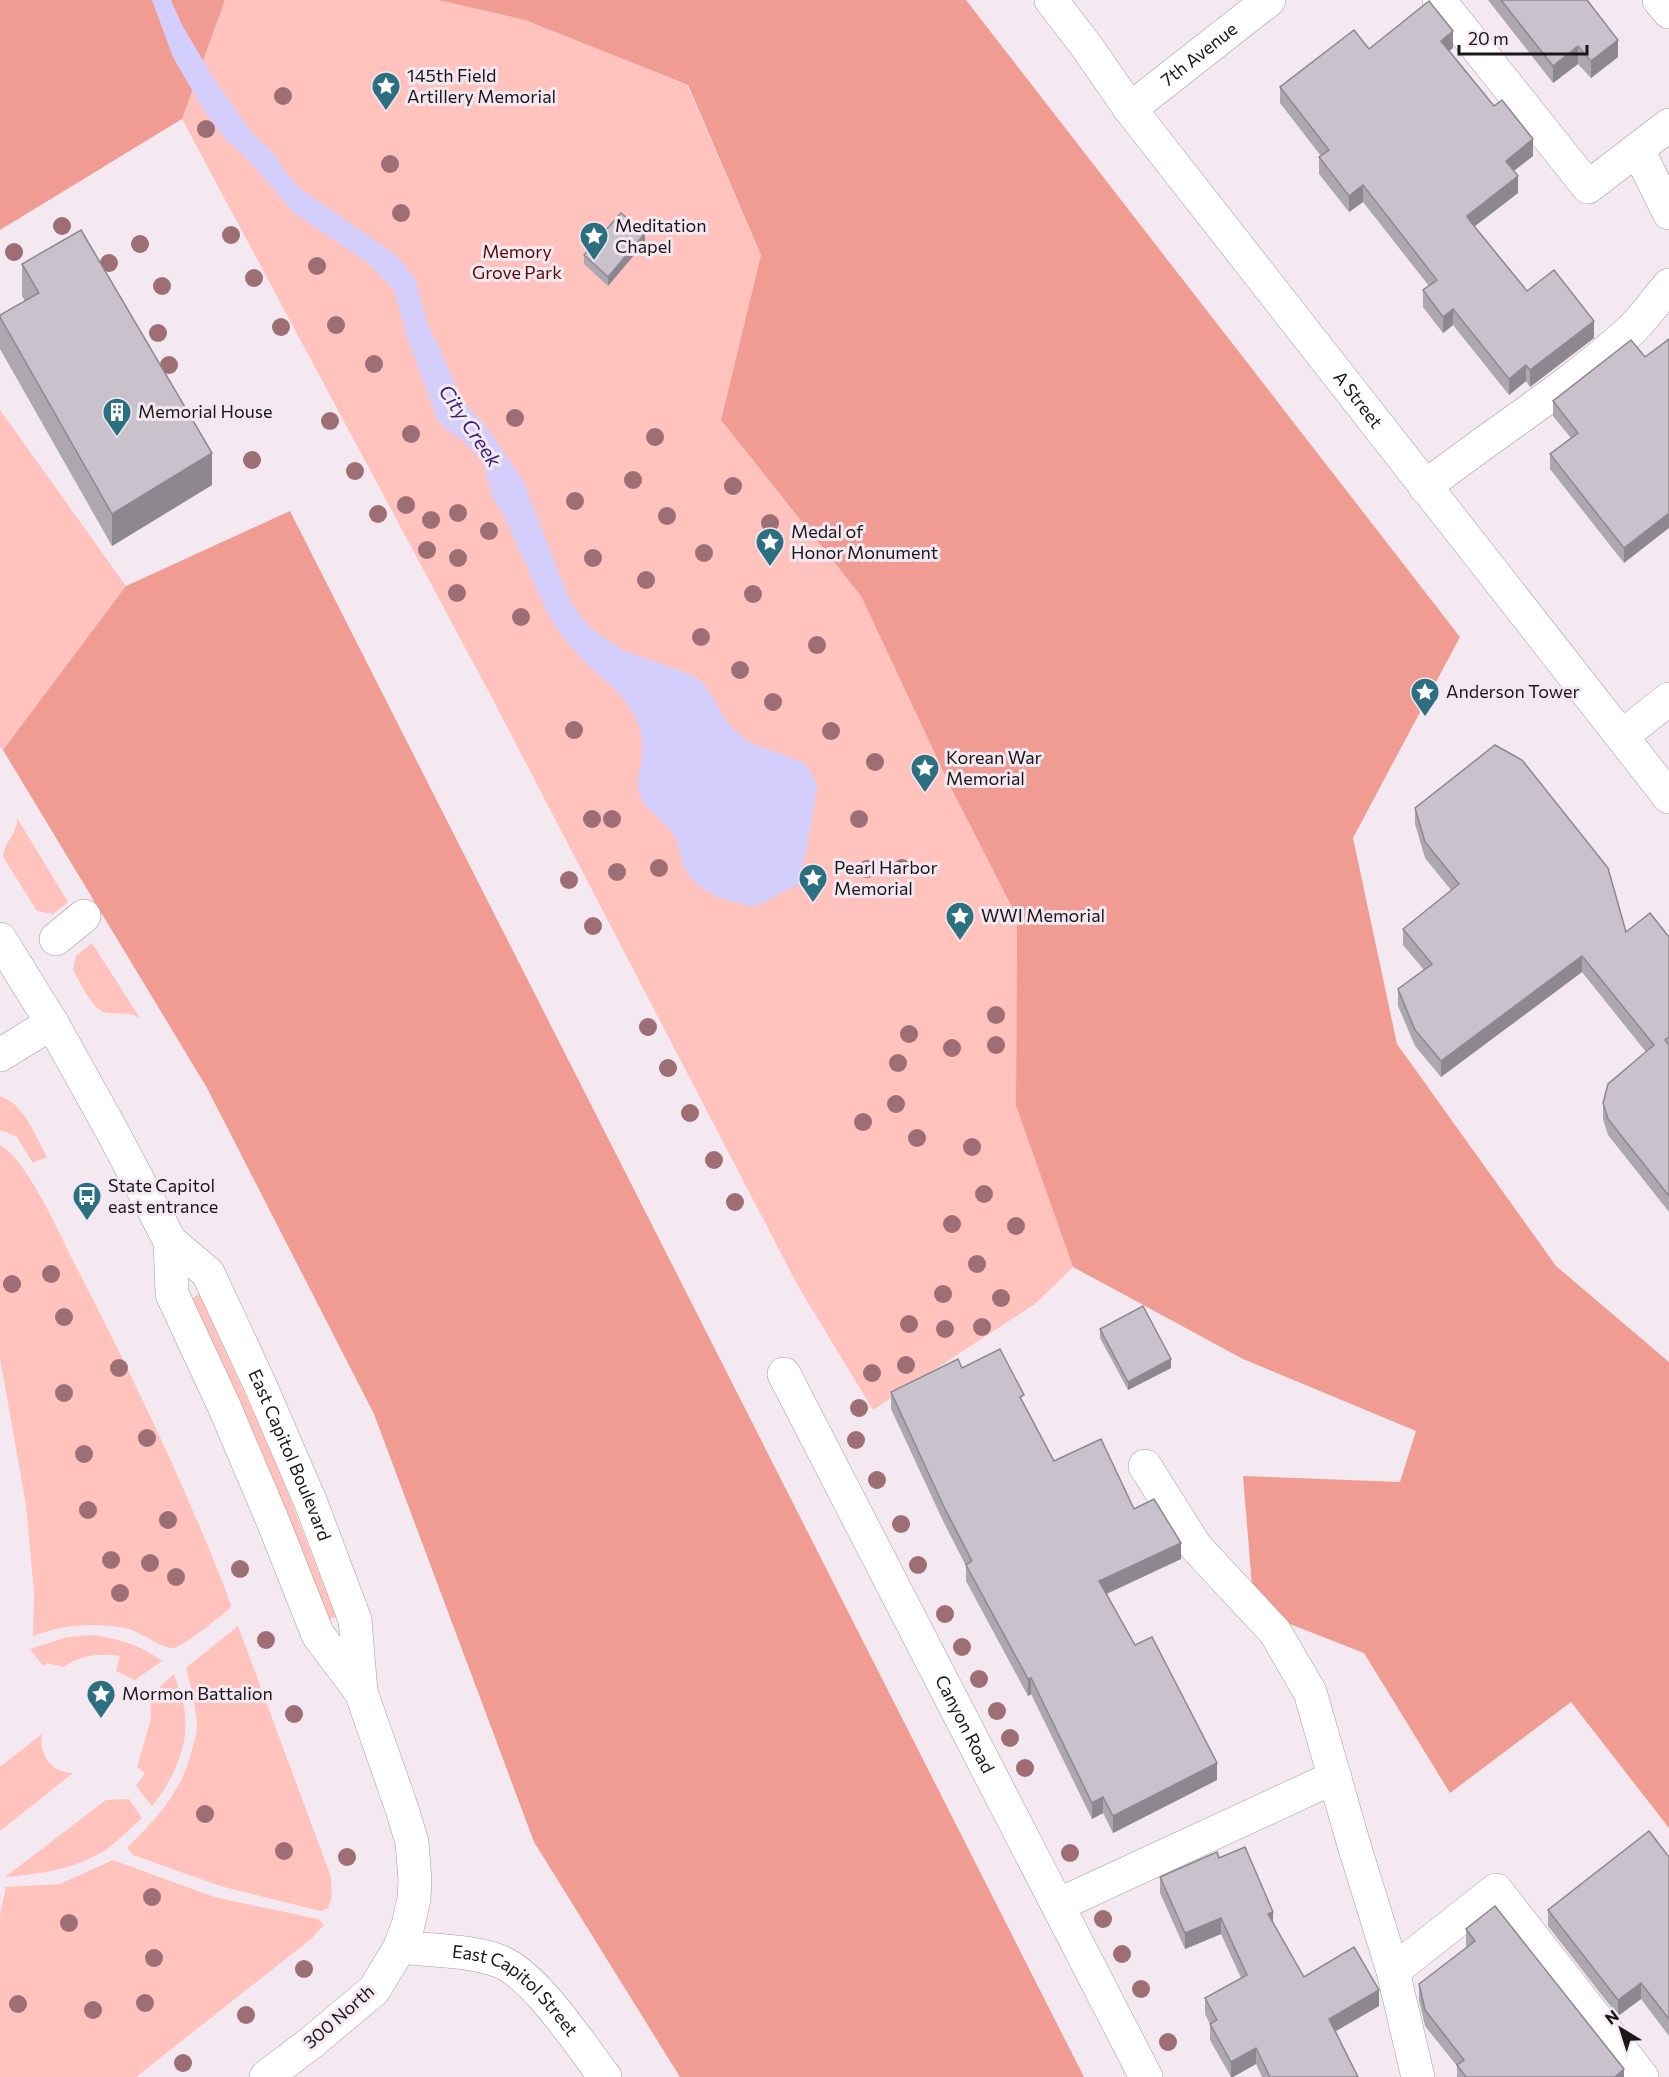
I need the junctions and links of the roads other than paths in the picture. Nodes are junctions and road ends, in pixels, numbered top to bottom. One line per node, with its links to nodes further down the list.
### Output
1 (1051, 0): 6 (street, A Street)
2 (1269, 0): 6 (street, 7th Avenue)
3 (1438, 0): 8 (street)
4 (1659, 0): 5 (street)
5 (1669, 12)
6 (1130, 108): 11 (street, A Street)
7 (1669, 125): 8 (street)
8 (1638, 150): 9 (street)
9 (1669, 213)
10 (1669, 285): 11 (street)
11 (1425, 488): 13 (street, A Street)
12 (1669, 699): 13 (street)
13 (1622, 736): 14 (street, A Street)
14 (1669, 797)
15 (84, 916): 17 (street)
16 (0, 939): 18 (street)
17 (56, 939)
18 (52, 1023): 19 (street); 24 (street)
19 (0, 1055)
20 (784, 1374): 23 (street, Canyon Road)
21 (1145, 1466): 22 (street)
22 (1335, 1778): 23 (street); 25 (street)
23 (1058, 1905): 28 (street, Canyon Road)
24 (400, 1947): 26 (street, 300 North); 27 (street, East Capitol Street)
25 (1393, 1971): 29 (street); 30 (street)
26 (266, 2077)
27 (605, 2077)
28 (1146, 2077)
29 (1418, 2077)
30 (1642, 2077)

